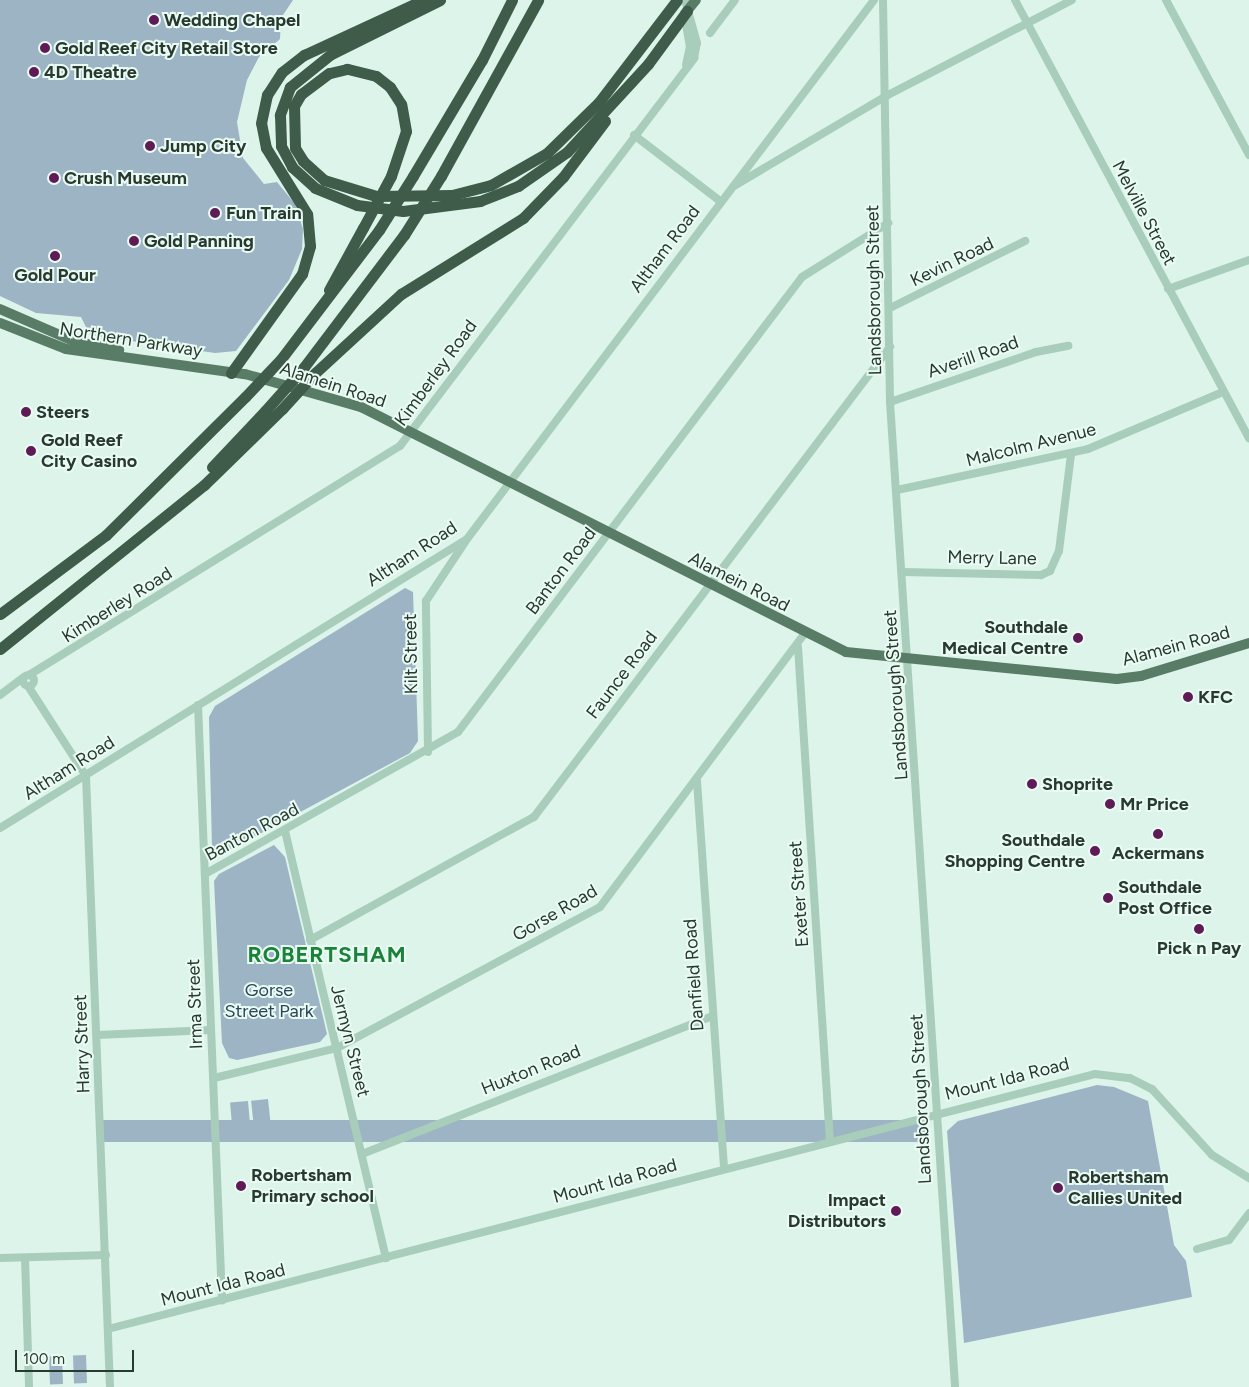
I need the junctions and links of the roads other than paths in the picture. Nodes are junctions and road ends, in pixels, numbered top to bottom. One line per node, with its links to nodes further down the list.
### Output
1 (423, 0): 32 (highway)
2 (440, 0): 16 (highway)
3 (512, 0): 26 (highway, bridge)
4 (538, 0): 40 (highway, bridge)
5 (677, 0): 26 (highway, bridge)
6 (696, 0): 13 (main road)
7 (735, 0): 15 (street)
8 (874, 0): 20 (street, Altham Road)
9 (883, 0): 17 (street, Landsborough Street)
10 (1015, 0): 14 (street, Melville Street)
11 (1072, 0): 14 (street, Altham Road)
12 (1166, 0): 19 (street)
13 (685, 7): 16 (highway); 18 (street, Kimberley Road)
14 (1028, 24): 17 (street, Altham Road); 25 (street, Melville Street)
15 (710, 33)
16 (648, 64): 40 (highway, bridge)
17 (886, 96): 20 (street, Altham Road); 22 (street, Landsborough Street)
18 (634, 135): 21 (street); 35 (street, Kimberley Road)
19 (1249, 155)
20 (732, 187): 21 (street, Altham Road)
21 (720, 200): 38 (street, Altham Road)
22 (888, 223): 27 (street, Landsborough Street); 41 (street, Banton Road)
23 (1025, 241): 27 (street, Kevin Road)
24 (1249, 260): 25 (street)
25 (1168, 289): 33 (street, Melville Street)
26 (322, 308): 45 (highway, bridge)
27 (890, 308): 31 (street, Landsborough Street)
28 (0, 309): 32 (main road, Northern Parkway)
29 (0, 323): 32 (main road, Northern Parkway)
30 (1068, 346): 34 (street, Averill Road)
31 (890, 347): 34 (street, Landsborough Street); 44 (street, Faunce Road)
32 (231, 370): 35 (main road, Alamein Road)
33 (1223, 392): 36 (street, Melville Street); 37 (street, Malcolm Avenue)
34 (890, 402): 39 (street, Landsborough Street)
35 (412, 432): 38 (main road, Alamein Road); 51 (street, Kimberley Road)
36 (1249, 440)
37 (1071, 454): 39 (street, Malcolm Avenue); 43 (street, Merry Lane)
38 (510, 483): 41 (main road, Alamein Road); 42 (street, Altham Road)
39 (897, 490): 43 (street, Landsborough Street)
40 (170, 512): 49 (highway)
41 (608, 534): 44 (main road, Alamein Road); 54 (street, Banton Road)
42 (467, 539): 53 (street, Altham Road); 54 (street, Kilt Street)
43 (902, 572): 50 (street, Landsborough Street)
44 (709, 584): 46 (main road, Alamein Road); 60 (street, Faunce Road)
45 (0, 614)
46 (804, 634): 48 (street, Gorse Road); 50 (main road, Alamein Road)
47 (1249, 643): 50 (main road, Alamein Road)
48 (798, 646): 56 (street, Gorse Road); 67 (street, Exeter Street)
49 (0, 649)
50 (908, 658): 66 (street, Landsborough Street)
51 (29, 681): 52 (street, Kimberley Road); 55 (street, Harry Street)
52 (0, 695)
53 (198, 705): 55 (street, Altham Road); 59 (street, Irma Street)
54 (428, 752): 58 (street, Banton Road)
55 (86, 776): 57 (street, Altham Road); 63 (street, Harry Street)
56 (697, 781): 61 (street, Danfield Road); 64 (street, Gorse Road)
57 (0, 828)
58 (285, 831): 59 (street, Banton Road); 60 (street, Jermyn Street)
59 (205, 874): 62 (street, Irma Street)
60 (310, 940): 64 (street, Jermyn Street)
61 (712, 1016): 68 (street, Huxton Road); 69 (street, Danfield Road)
62 (211, 1030): 63 (street); 65 (street, Irma Street)
63 (97, 1035): 73 (street, Harry Street)
64 (336, 1048): 65 (street, Gorse Road); 68 (street, Jermyn Street)
65 (214, 1078): 77 (street, Irma Street)
66 (936, 1112): 67 (street, Mount Ida Road); 70 (street, Mount Ida Road); 81 (street, Landsborough Street)
67 (830, 1140): 69 (street, Mount Ida Road)
68 (362, 1154): 76 (street, Jermyn Street)
69 (724, 1167): 76 (street, Mount Ida Road)
70 (1249, 1178)
71 (1249, 1214): 72 (street)
72 (1197, 1249)
73 (106, 1255): 75 (street); 78 (street, Harry Street)
74 (0, 1258): 75 (street)
75 (25, 1258): 79 (street)
76 (386, 1258): 77 (street, Mount Ida Road)
77 (222, 1301): 78 (street, Mount Ida Road)
78 (108, 1329): 80 (street, Harry Street)
79 (29, 1387)
80 (110, 1387)
81 (955, 1387)

